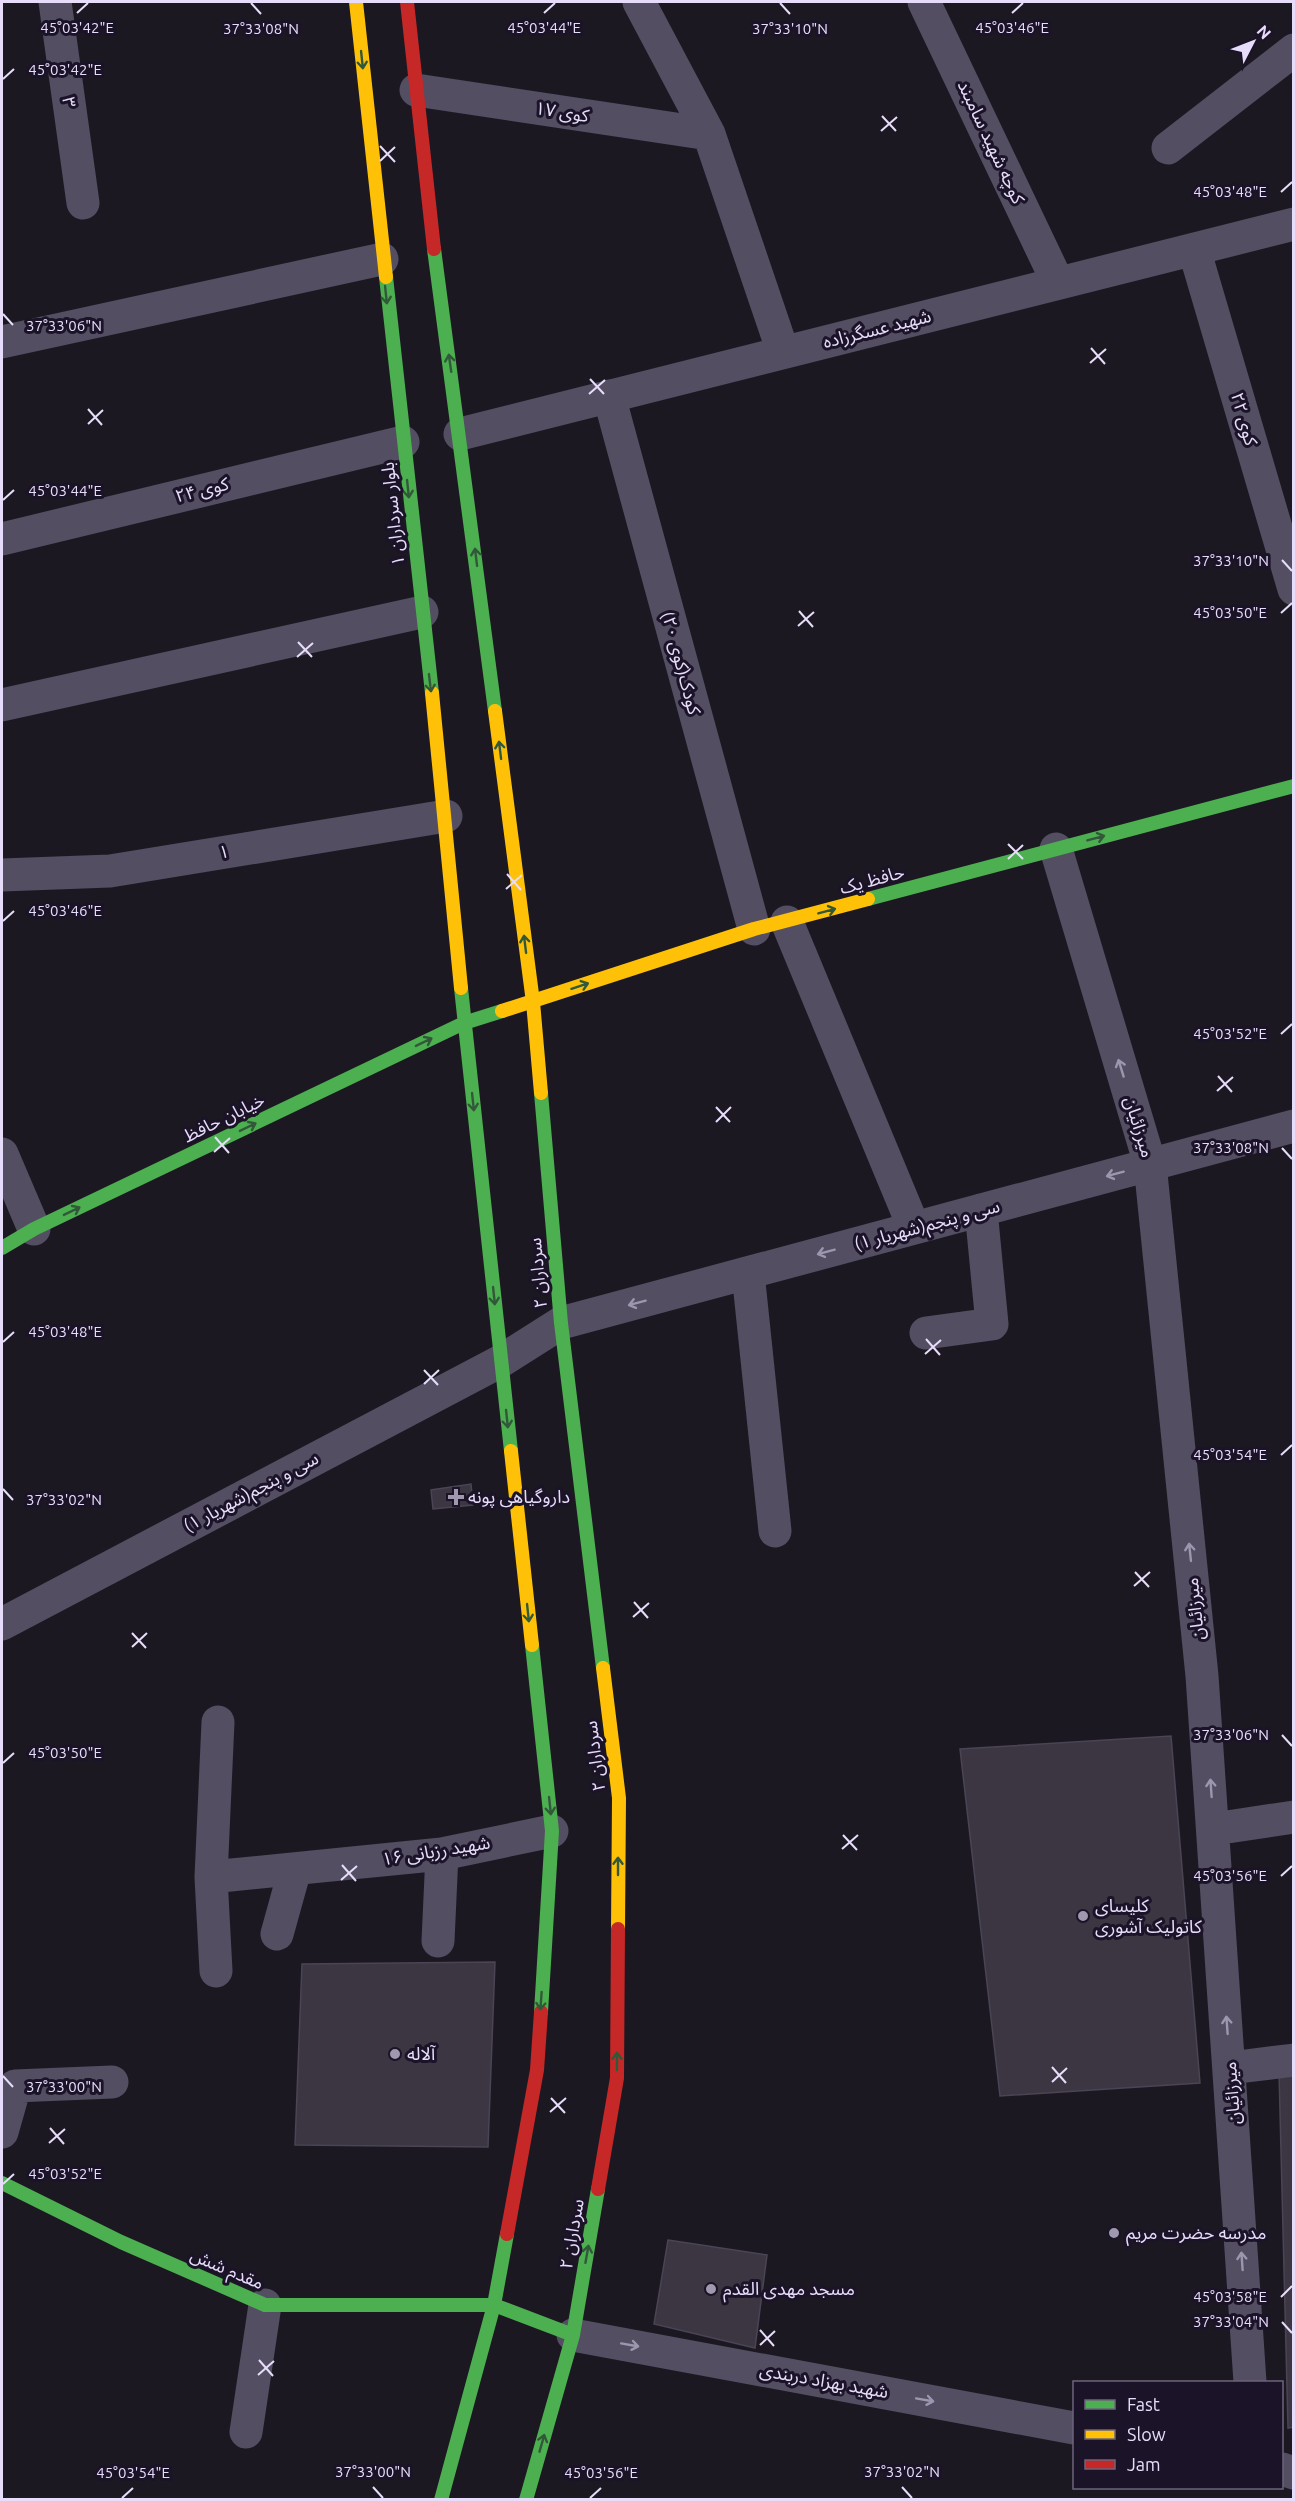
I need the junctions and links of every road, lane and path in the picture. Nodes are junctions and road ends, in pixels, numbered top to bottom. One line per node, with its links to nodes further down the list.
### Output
1 (55, 2): 10 (street, ۳)
2 (356, 2): 13 (main road, بلوار سرداران ۱, one-way to 13)
3 (407, 2): 7 (main road)
4 (639, 2): 8 (street)
5 (924, 2): 14 (street, کوچه شهید سامبند)
6 (1293, 50): 9 (street)
7 (416, 90): 8 (street, کوی ۱۷); 18 (main road, one-way to 7)
8 (709, 134): 16 (street)
9 (1168, 148)
10 (83, 203)
11 (1293, 224): 12 (street, شهید عسگرزاده)
12 (1194, 249): 14 (street, شهید عسگرزاده); 21 (street, کوی ۲۲)
13 (382, 259): 15 (street); 19 (main road, بلوار سرداران ۱, one-way to 19)
14 (1058, 283): 16 (street, شهید عسگرزاده)
15 (2, 342)
16 (783, 352): 17 (street, شهید عسگرزاده)
17 (609, 396): 18 (street, شهید عسگرزاده); 29 (street, کودک(کوی ۲۰))
18 (460, 434): 30 (main road, one-way to 18)
19 (403, 442): 20 (street, کوی ۲۴); 22 (main road, بلوار سرداران ۱, one-way to 22)
20 (2, 539)
21 (1293, 589)
22 (422, 612): 23 (street); 25 (main road, بلوار سرداران ۱, one-way to 25)
23 (2, 705)
24 (1293, 786): 26 (main road, حافظ یک, one-way to 24)
25 (446, 816): 27 (street, ۱); 31 (main road, بلوار سرداران ۱)
26 (1056, 849): 28 (main road, حافظ یک, one-way to 26); 34 (street, میرزائیان, one-way to 26)
27 (2, 875)
28 (787, 922): 29 (main road, حافظ یک); 36 (street)
29 (754, 929): 30 (main road, حافظ یک, one-way to 29)
30 (533, 1002): 31 (main road, حافظ یک); 40 (main road, سرداران ۲)
31 (464, 1023): 37 (main road, خیابان حافظ, one-way to 31); 42 (main road, one-way to 42)
32 (1293, 1126): 34 (street, سی و پنجم(شهریار ۱))
33 (2, 1154): 37 (street)
34 (1150, 1164): 35 (street, سی و پنجم(شهریار ۱), one-way to 35); 47 (street, میرزائیان, one-way to 34)
35 (981, 1210): 36 (street, سی و پنجم(شهریار ۱)); 41 (street)
36 (914, 1228): 39 (street, سی و پنجم(شهریار ۱), one-way to 39)
37 (34, 1229): 38 (main road, خیابان حافظ)
38 (2, 1248)
39 (748, 1273): 40 (street, سی و پنجم(شهریار ۱), one-way to 40); 43 (street)
40 (561, 1323): 42 (street, سی و پنجم(شهریار ۱)); 62 (main road, سرداران ۲, one-way to 40)
41 (926, 1333)
42 (501, 1360): 44 (street, سی و پنجم(شهریار ۱)); 48 (main road, one-way to 48)
43 (775, 1531)
44 (2, 1624)
45 (218, 1722): 51 (street)
46 (1293, 1818): 47 (street)
47 (1214, 1829): 56 (street, میرزائیان, one-way to 47)
48 (552, 1831): 49 (street, شهید رزبانی ۱۶); 61 (main road, one-way to 61)
49 (442, 1854): 50 (street, شهید رزبانی ۱۶); 53 (street)
50 (295, 1869): 51 (street, شهید رزبانی ۱۶); 52 (street)
51 (211, 1877): 54 (street)
52 (277, 1934)
53 (438, 1941)
54 (216, 1971)
55 (1293, 2060): 56 (street)
56 (1230, 2068): 63 (street, میرزائیان, one-way to 56)
57 (112, 2082): 58 (street)
58 (2, 2132)
59 (2, 2183): 60 (main road, مقدم شش)
60 (266, 2305): 61 (main road, مقدم شش); 65 (street)
61 (494, 2305): 62 (main road); 66 (main road)
62 (573, 2335): 64 (street, شهید بهزاد دربندی, one-way to 64); 67 (main road, سرداران ۲, one-way to 62)
63 (1250, 2381)
64 (1073, 2427)
65 (246, 2432)
66 (441, 2499)
67 (526, 2499)

